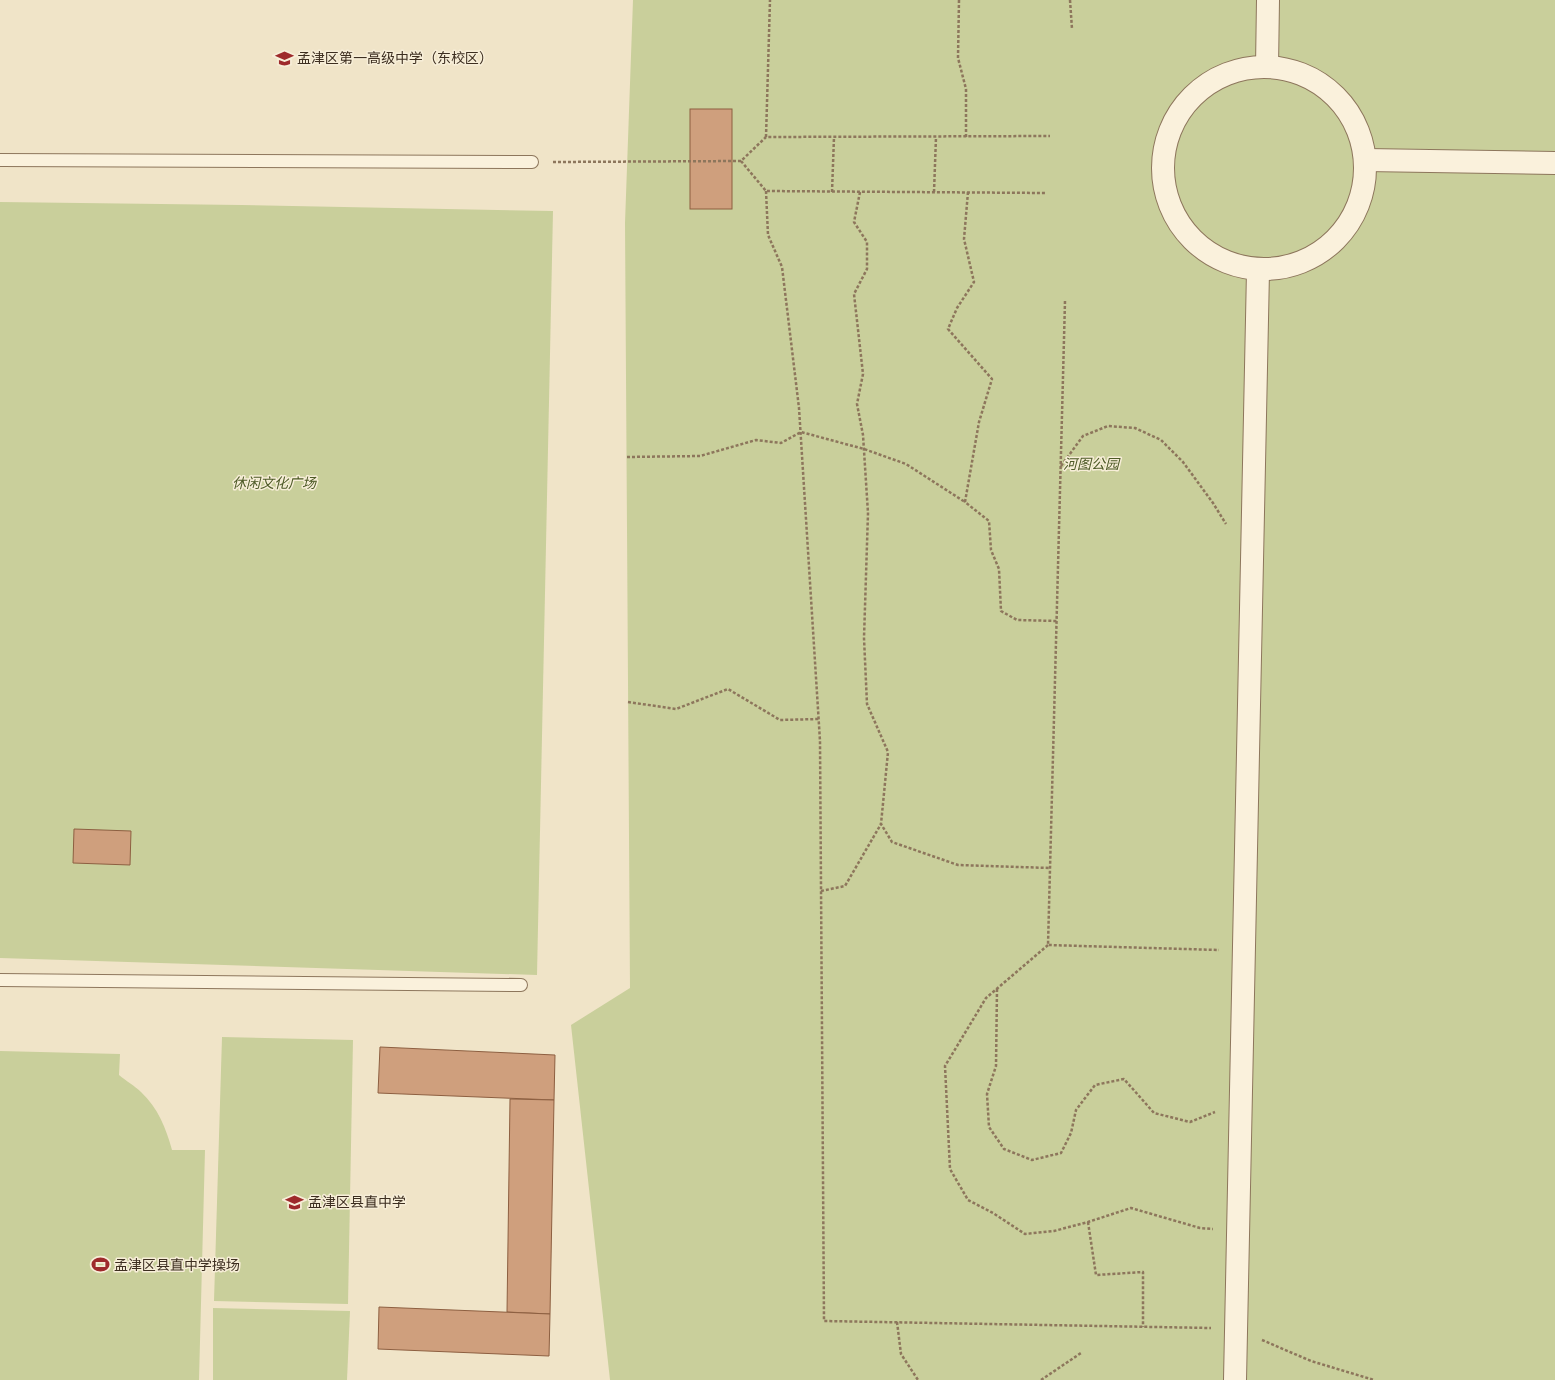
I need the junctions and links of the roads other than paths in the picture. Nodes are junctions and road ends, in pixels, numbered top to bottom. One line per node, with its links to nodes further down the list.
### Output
1 (1268, 0): 2 (street)
2 (1267, 67): 4 (street); 7 (street)
3 (0, 160): 5 (lane)
4 (1366, 160): 6 (street); 7 (street)
5 (532, 162)
6 (1555, 163)
7 (1258, 270): 10 (street)
8 (0, 980): 9 (lane)
9 (521, 985)
10 (1235, 1380)

